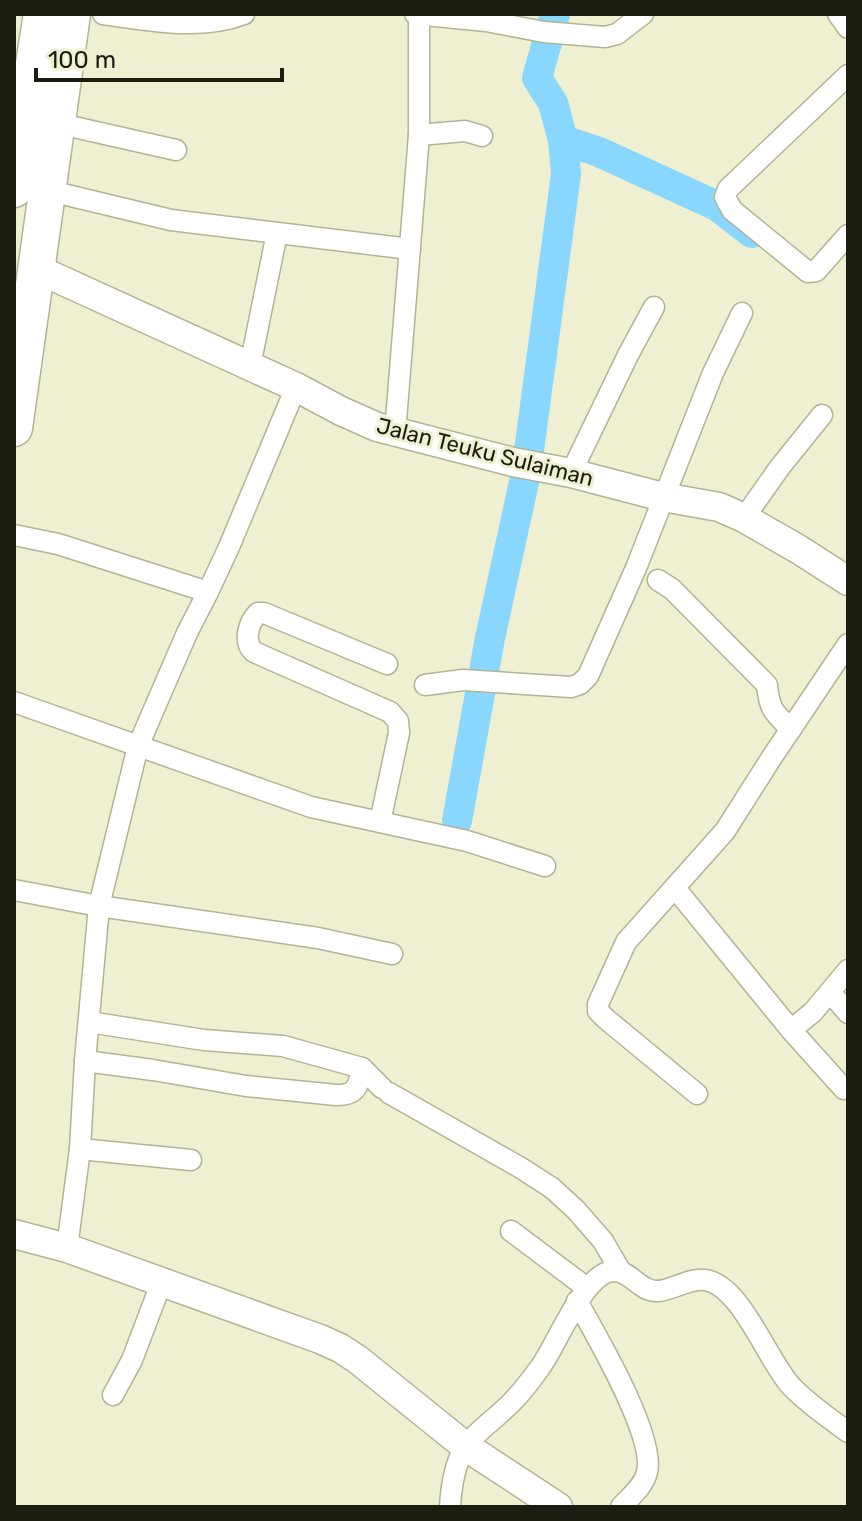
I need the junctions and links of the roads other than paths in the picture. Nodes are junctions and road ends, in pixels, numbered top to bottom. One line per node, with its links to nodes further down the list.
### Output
1 (42, 14): 9 (highway)
2 (72, 14): 9 (highway)
3 (103, 14): 4 (street)
4 (244, 14)
5 (417, 14): 7 (street); 10 (street)
6 (643, 14): 7 (street)
7 (486, 18)
8 (848, 75): 15 (street)
9 (32, 112): 12 (street); 13 (highway)
10 (419, 135): 11 (street); 16 (street)
11 (482, 136)
12 (176, 150)
13 (30, 190): 14 (street); 17 (highway)
14 (277, 233): 16 (street); 20 (street)
15 (848, 235)
16 (410, 249): 24 (street)
17 (37, 269): 20 (street, Jalan Teuku Sulaiman); 23 (highway)
18 (654, 307): 25 (street)
19 (742, 313): 26 (street)
20 (250, 366): 21 (street, Jalan Teuku Sulaiman)
21 (296, 387): 24 (street, Jalan Teuku Sulaiman); 31 (street)
22 (822, 415): 27 (street)
23 (14, 428)
24 (395, 433): 25 (street, Jalan Teuku Sulaiman)
25 (558, 471): 26 (street, Jalan Teuku Sulaiman)
26 (663, 497): 27 (street, Jalan Teuku Sulaiman); 34 (street)
27 (744, 518): 30 (street, Jalan Teuku Sulaiman)
28 (14, 535): 31 (street)
29 (658, 580): 36 (street)
30 (848, 581)
31 (208, 592): 37 (street)
32 (848, 644): 36 (street)
33 (387, 664): 38 (street)
34 (425, 685)
35 (14, 702): 37 (street)
36 (791, 729): 40 (street)
37 (138, 746): 38 (street); 42 (street)
38 (380, 822): 39 (street)
39 (545, 866)
40 (675, 888): 48 (street); 52 (street)
41 (14, 890): 42 (street)
42 (99, 906): 43 (street); 47 (street)
43 (392, 954)
44 (848, 970): 45 (street)
45 (830, 992): 46 (street); 48 (street)
46 (848, 1013)
47 (89, 1022): 49 (street); 50 (street)
48 (791, 1030): 51 (street)
49 (85, 1061): 50 (street); 53 (street)
50 (362, 1068): 58 (street)
51 (844, 1089)
52 (697, 1094)
53 (80, 1149): 54 (street); 57 (street)
54 (191, 1160)
55 (511, 1231): 60 (street)
56 (14, 1234): 57 (street)
57 (67, 1248): 59 (street)
58 (621, 1272): 60 (street); 62 (street)
59 (162, 1281): 61 (street); 63 (street)
60 (582, 1295): 63 (street); 66 (street)
61 (113, 1395)
62 (848, 1432)
63 (465, 1446): 64 (street); 65 (street)
64 (450, 1507)
65 (558, 1507)
66 (621, 1507)

